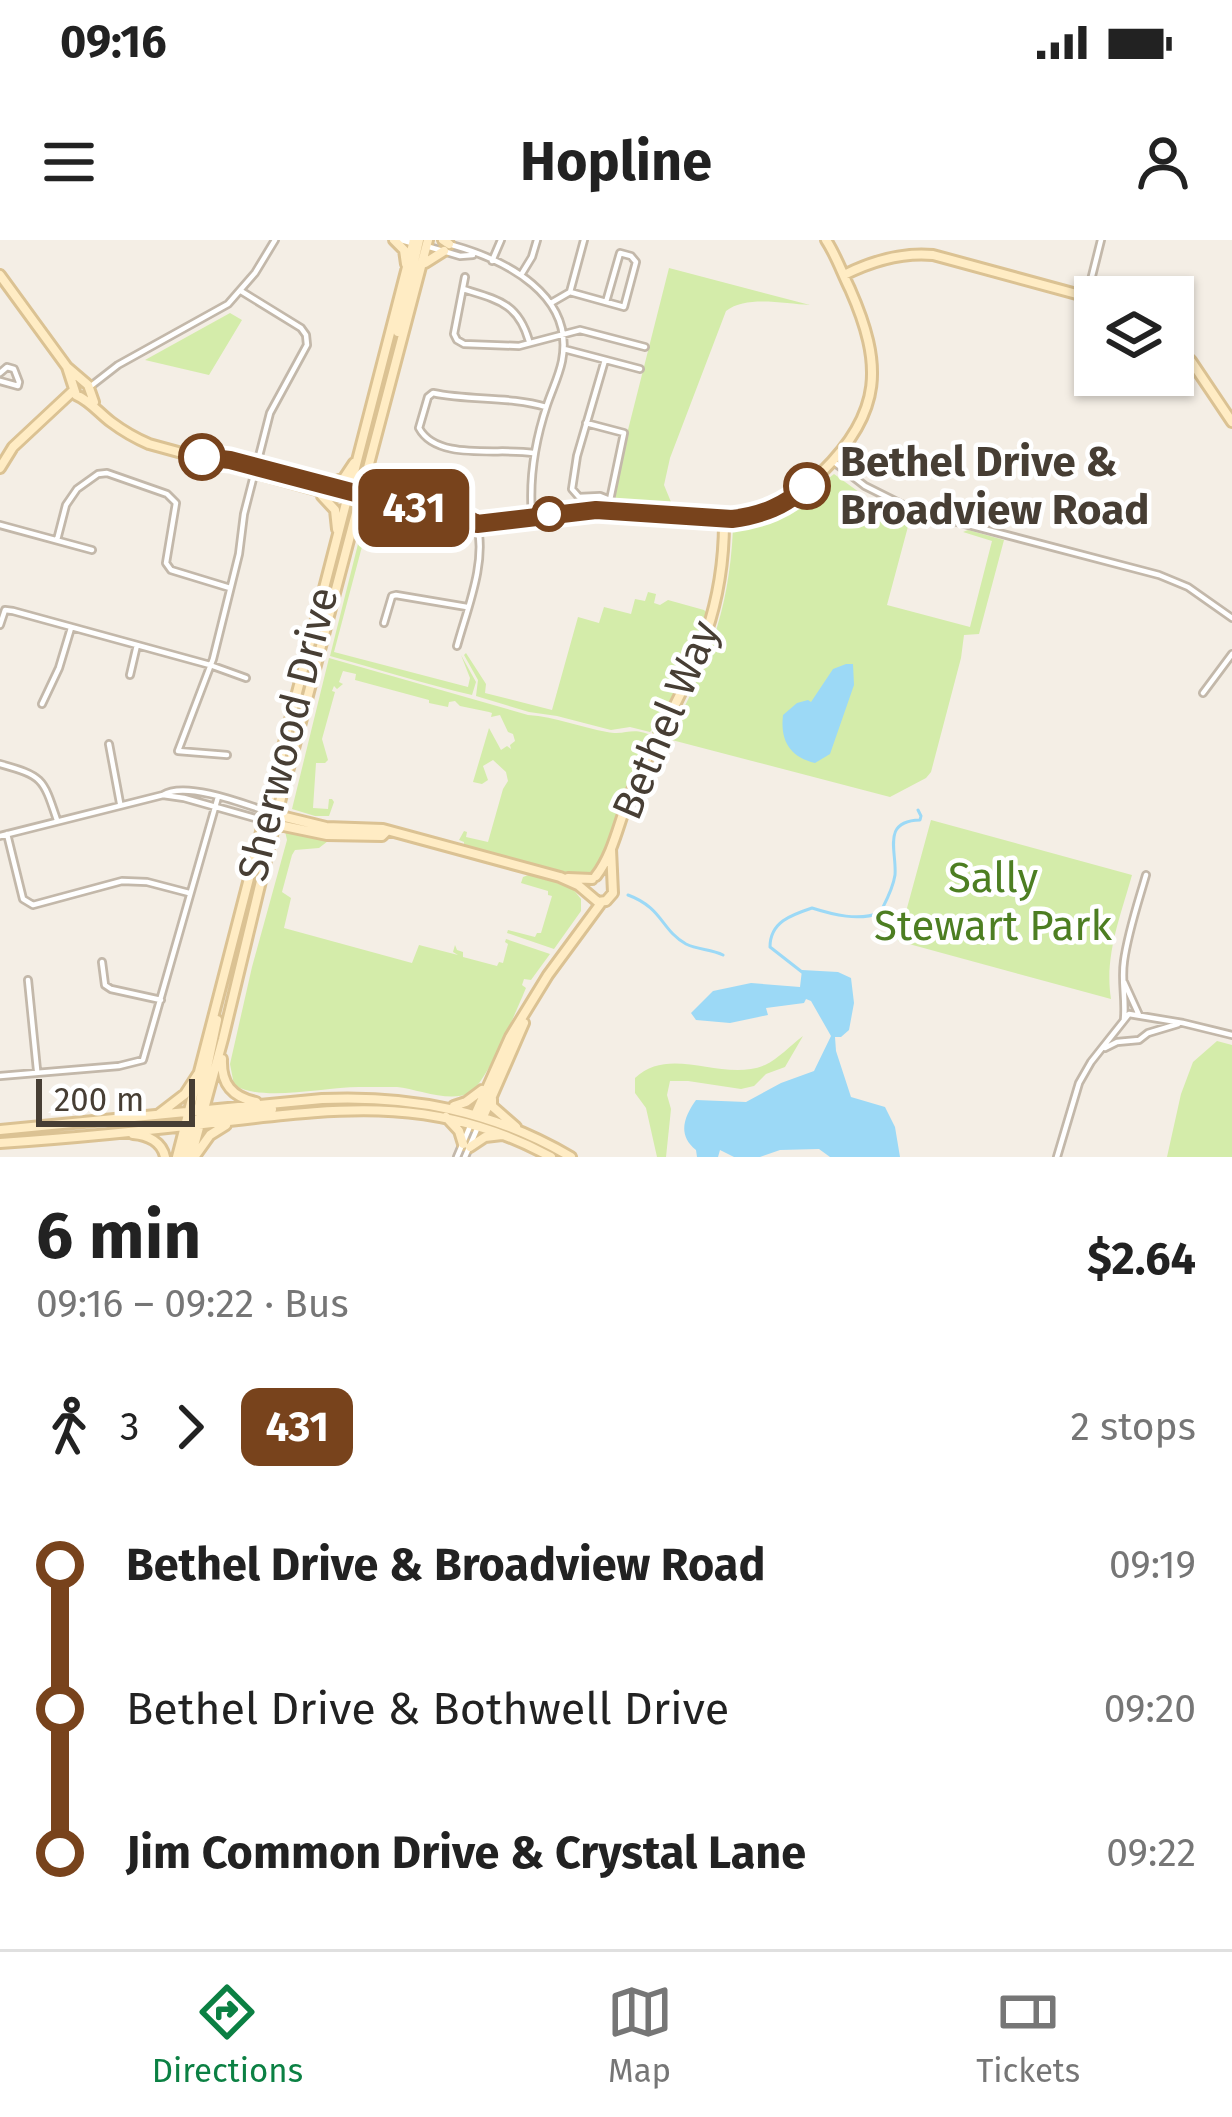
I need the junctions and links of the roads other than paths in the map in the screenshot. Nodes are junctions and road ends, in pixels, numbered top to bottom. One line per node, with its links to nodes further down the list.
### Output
1 (274, 240): 19 (street)
2 (398, 240): 7 (street); 11 (main road)
3 (501, 240): 10 (street)
4 (537, 240): 13 (street)
5 (584, 240): 20 (street)
6 (1101, 240): 15 (street)
7 (422, 242): 9 (street); 11 (main road, Sherwood Drive); 17 (main road, Sherwood Drive); 28 (main road)
8 (829, 243): 14 (main road)
9 (445, 245): 10 (street); 17 (main road)
10 (492, 261): 13 (street)
11 (407, 271): 38 (main road, Sherwood Drive)
12 (0, 275): 34 (main road)
13 (521, 275): 23 (street)
14 (844, 275): 21 (main road); 42 (main road)
15 (1095, 276)
16 (465, 278): 18 (street)
17 (415, 286): 28 (main road, Sherwood Drive)
18 (463, 289): 25 (street); 25 (street)
19 (241, 291): 34 (street); 43 (street)
20 (570, 292): 22 (street); 23 (street)
21 (1074, 292)
22 (606, 302): 22 (street)
23 (551, 303): 24 (street)
24 (563, 333): 25 (street); 26 (street); 27 (street)
25 (530, 343)
26 (645, 347)
27 (564, 349): 29 (street); 35 (street)
28 (396, 356): 41 (main road, Sherwood Drive)
29 (605, 360): 31 (street); 37 (street)
30 (1194, 366): 36 (main road)
31 (640, 369)
32 (0, 373): 33 (street)
33 (0, 381)
34 (82, 389): 40 (main road); 43 (main road)
35 (546, 407): 39 (street); 39 (street)
36 (1232, 422)
37 (586, 423): 47 (street); 47 (street)
38 (360, 452): 44 (main road); 45 (main road, Sherwood Drive)
39 (535, 454): 49 (street)
40 (2, 461)
41 (369, 461): 45 (main road, Sherwood Drive); 46 (main road)
42 (833, 461): 50 (main road); 58 (street)
43 (255, 470): 44 (main road); 56 (street)
44 (319, 488): 45 (main road); 53 (main road)
45 (354, 497): 46 (main road); 48 (main road); 53 (main road, Sherwood Drive)
46 (397, 504): 51 (main road)
47 (611, 505): 49 (main road); 50 (main road)
48 (385, 509): 51 (main road); 53 (main road)
49 (532, 515): 51 (main road)
50 (724, 519): 80 (main road, Bethel Way)
51 (477, 524): 57 (street)
52 (0, 525): 54 (street)
53 (344, 537): 77 (main road, Sherwood Drive)
54 (57, 540): 55 (street); 56 (street)
55 (92, 550)
56 (230, 588): 65 (street)
57 (467, 608): 59 (street); 63 (street)
58 (1232, 618)
59 (383, 623)
60 (0, 625): 61 (street)
61 (71, 628): 62 (street); 69 (street)
62 (137, 645): 65 (street); 66 (street)
63 (458, 646)
64 (1232, 654): 68 (street)
65 (210, 664): 67 (street); 71 (street)
66 (130, 675)
67 (246, 678)
68 (1203, 693)
69 (43, 704)
70 (109, 744): 75 (street)
71 (227, 755)
72 (0, 764): 78 (street)
73 (163, 795): 74 (street); 75 (street); 76 (street)
74 (218, 797): 76 (street); 77 (street)
75 (120, 804): 78 (street)
76 (216, 807): 77 (street); 85 (street)
77 (271, 818): 82 (main road); 93 (main road, Sherwood Drive); 100 (main road, Sherwood Drive)
78 (57, 820): 79 (street)
79 (3, 835): 85 (street)
80 (611, 849): 83 (main road, Bethel Way); 84 (main road, Bethel Way)
81 (1146, 875): 90 (street)
82 (560, 877): 83 (main road); 86 (main road)
83 (594, 877): 84 (main road); 86 (main road)
84 (610, 880): 87 (main road)
85 (190, 893): 92 (street)
86 (588, 894): 87 (main road); 88 (main road)
87 (602, 902): 88 (main road)
88 (586, 920): 94 (main road)
89 (102, 962): 92 (street)
90 (1123, 979): 95 (street); 96 (street)
91 (28, 980): 104 (street)
92 (161, 1000): 104 (street)
93 (218, 1005): 103 (main road, Sherwood Drive); 112 (main road)
94 (530, 1005): 106 (main road); 107 (main road)
95 (1142, 1016): 96 (street); 97 (street); 98 (street)
96 (1122, 1022): 101 (street); 102 (street)
97 (1183, 1023): 98 (street); 99 (street)
98 (1148, 1033): 101 (street)
99 (1232, 1035)
100 (223, 1039): 109 (main road); 112 (main road, Sherwood Drive)
101 (1129, 1040): 102 (street)
102 (1103, 1049): 126 (street)
103 (202, 1067): 111 (main road); 112 (main road, Sherwood Drive)
104 (38, 1072): 105 (street)
105 (0, 1076)
106 (488, 1085): 110 (main road); 114 (main road)
107 (492, 1098): 114 (main road); 116 (main road)
108 (305, 1100): 109 (main road); 110 (main road); 112 (main road)
109 (276, 1104): 112 (main road)
110 (446, 1112): 113 (main road); 114 (main road); 120 (main road)
111 (157, 1115): 112 (main road); 115 (main road)
112 (196, 1118): 113 (main road); 117 (main road); 122 (main road, Sherwood Drive)
113 (234, 1120): 122 (main road)
114 (478, 1120): 116 (main road); 118 (main road); 120 (street)
115 (0, 1130)
116 (521, 1132): 125 (main road)
117 (113, 1133): 119 (main road); 121 (main road)
118 (504, 1135): 120 (main road); 124 (main road)
119 (0, 1143)
120 (466, 1145): 123 (street)
121 (165, 1157)
122 (187, 1157)
123 (461, 1157)
124 (551, 1157)
125 (571, 1157)
126 (1057, 1157)

